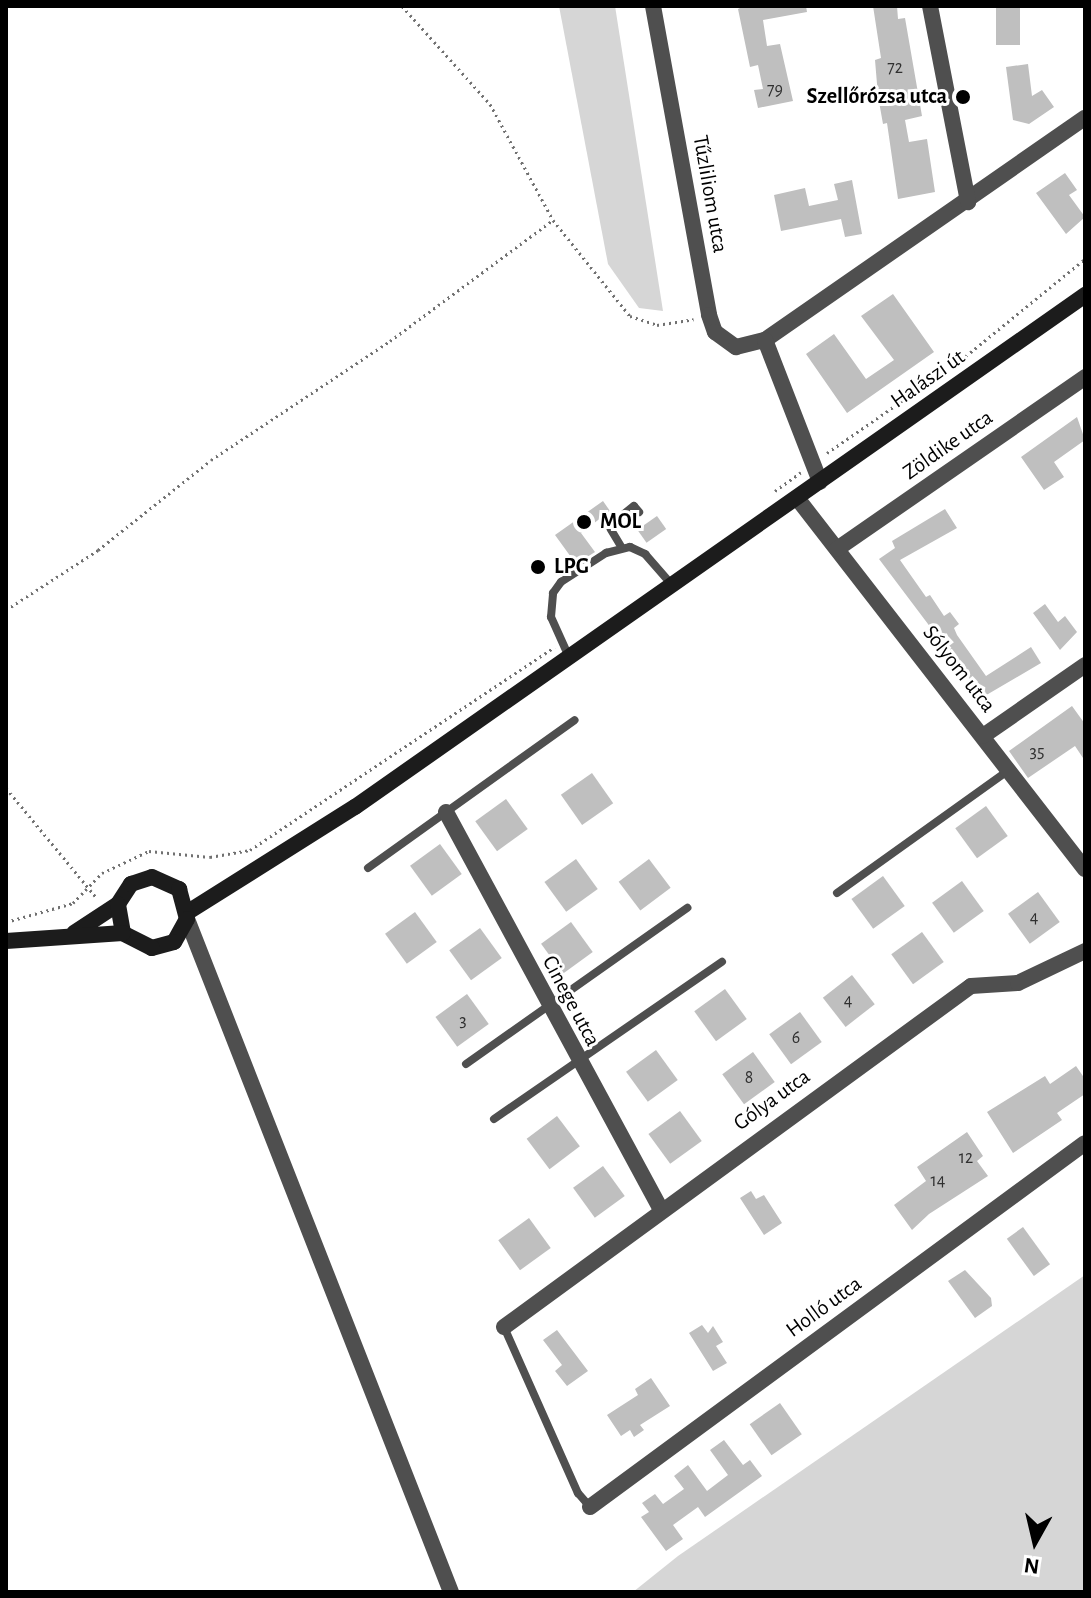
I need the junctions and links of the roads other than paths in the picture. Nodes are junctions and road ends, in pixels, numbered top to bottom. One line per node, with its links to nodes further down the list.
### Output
1 (653, 6): 6 (street, Tűzliliom utca)
2 (930, 6): 4 (street)
3 (1085, 118): 4 (street)
4 (968, 202): 6 (street)
5 (1085, 295): 8 (main road, Halászi út)
6 (763, 336): 8 (street)
7 (1085, 377): 12 (street, Zöldike utca)
8 (820, 482): 9 (main road, Halászi út)
9 (797, 498): 12 (street, Sólyom utca); 13 (main road, Halászi út)
10 (639, 512): 11 (lane)
11 (622, 548): 13 (lane); 14 (lane)
12 (837, 549): 17 (street, Sólyom utca)
13 (673, 585): 14 (main road, Halászi út)
14 (569, 657): 22 (main road, Halászi út)
15 (1085, 665): 17 (street)
16 (575, 720): 19 (lane)
17 (983, 736): 18 (street, Sólyom utca)
18 (1009, 770): 21 (street, Sólyom utca); 24 (lane)
19 (446, 812): 20 (lane); 35 (street, Cinege utca)
20 (368, 868)
21 (1085, 869)
22 (235, 878): 23 (main road); 27 (main road)
23 (179, 889): 25 (main road); 27 (main road)
24 (837, 893)
25 (118, 904): 28 (main road); 29 (main road)
26 (687, 908): 35 (lane)
27 (188, 915): 31 (main road); 34 (street)
28 (74, 933): 29 (main road); 30 (main road)
29 (123, 933): 31 (main road)
30 (6, 941)
31 (174, 942): 34 (street)
32 (1085, 951): 40 (street, Gólya utca)
33 (722, 962): 36 (lane)
34 (207, 975): 43 (street)
35 (548, 1005): 36 (street, Cinege utca); 37 (lane)
36 (578, 1061): 38 (lane); 40 (street, Cinege utca)
37 (466, 1064)
38 (494, 1119)
39 (1085, 1143): 42 (street, Holló utca)
40 (660, 1208): 41 (street, Gólya utca)
41 (504, 1327): 42 (lane)
42 (590, 1507)
43 (451, 1592)

